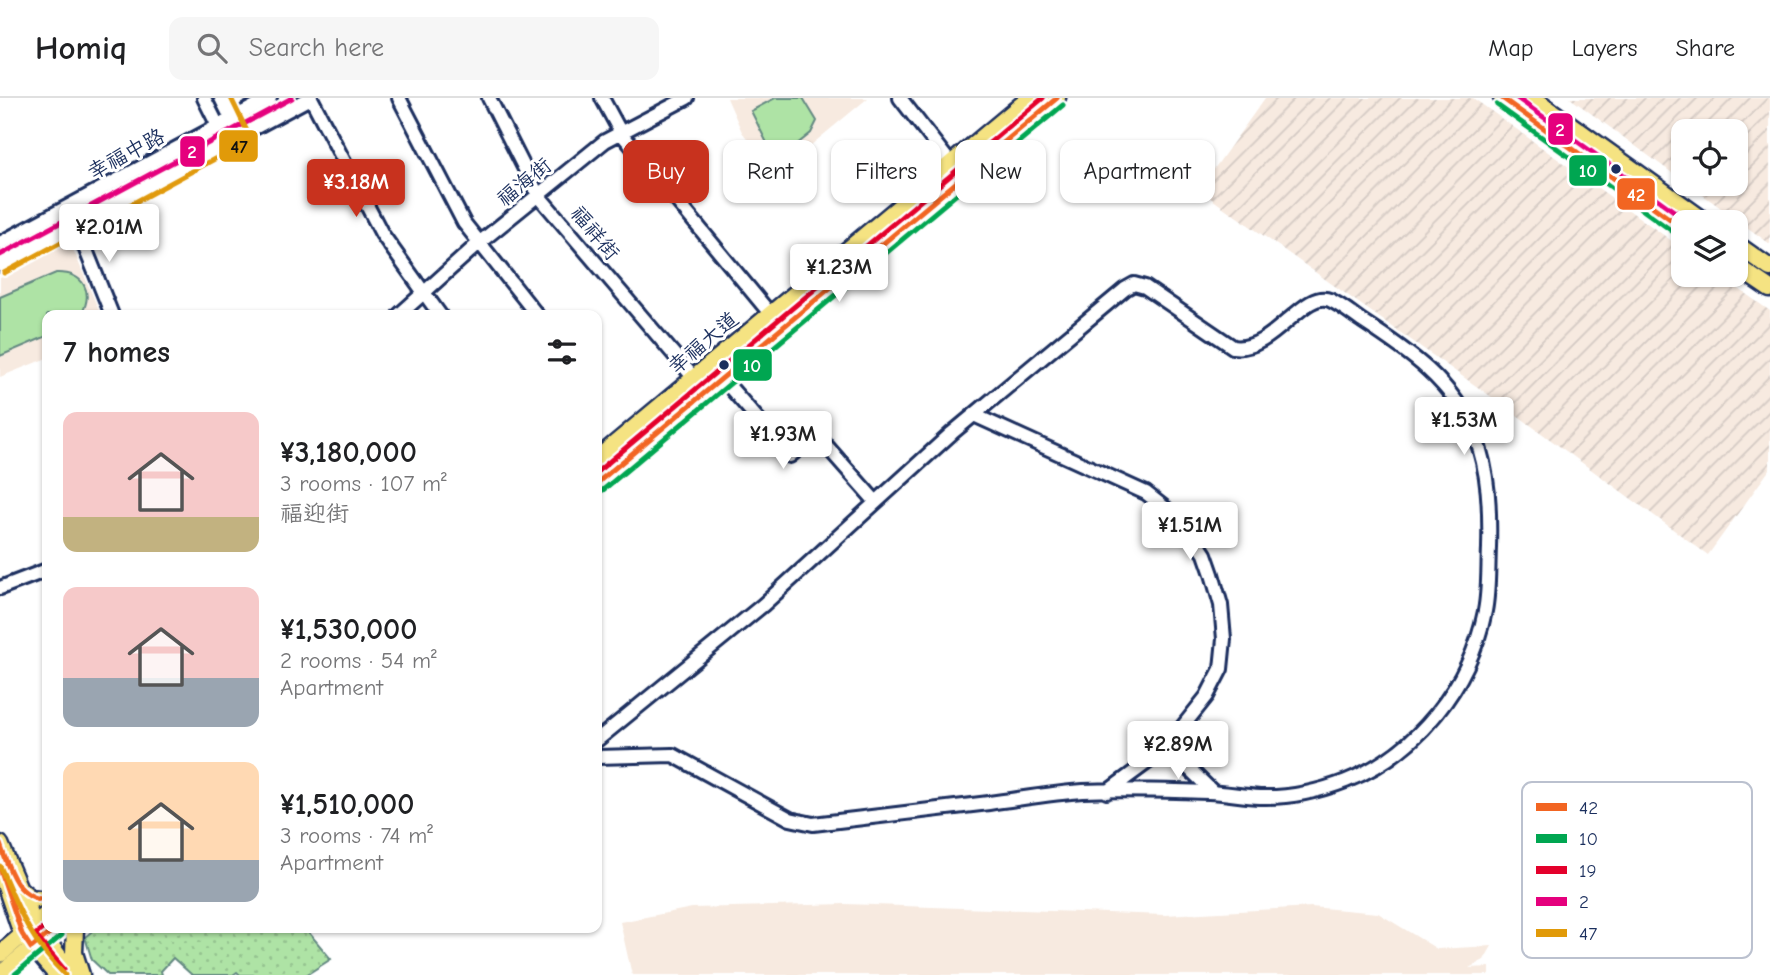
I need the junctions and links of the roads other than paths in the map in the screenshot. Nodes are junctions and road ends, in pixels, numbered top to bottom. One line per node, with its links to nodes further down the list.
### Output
1 (204, 98): 15 (street)
2 (221, 98): 14 (street)
3 (270, 98): 14 (street, 幸福中路)
4 (310, 98): 17 (street, 幸福中路); 32 (street)
5 (399, 98): 25 (street)
6 (489, 98): 20 (street, 福祥街)
7 (602, 98): 16 (street)
8 (687, 98): 16 (street, 福海街)
9 (900, 98): 19 (street)
10 (1030, 98): 19 (main road, 幸福大道)
11 (1057, 98): 39 (main road, 幸福大道)
12 (1502, 98): 22 (main road)
13 (1533, 98): 21 (main road)
14 (232, 119): 15 (street, 幸福中路); 17 (street)
15 (218, 126): 18 (street); 24 (street, 幸福中路)
16 (621, 133): 20 (street, 福海街); 38 (street)
17 (240, 135): 18 (street, 幸福中路)
18 (226, 143): 23 (street, 幸福中路)
19 (951, 164): 38 (main road, 幸福大道)
20 (538, 195): 25 (street, 福海街); 40 (street, 福祥街)
21 (1689, 210)
22 (1671, 220)
23 (76, 225): 28 (street, 幸福中路); 34 (street)
24 (0, 243)
25 (479, 243): 32 (street, 福海街); 37 (street)
26 (1748, 252): 27 (main road)
27 (1766, 264)
28 (0, 265)
29 (1748, 274): 31 (main road)
30 (1748, 276): 33 (main road)
31 (1770, 289)
32 (423, 293): 35 (street, 福海街); 36 (street)
33 (1770, 297)
34 (110, 310)
35 (404, 310)
36 (436, 310)
37 (533, 310)
38 (771, 315): 39 (street); 40 (main road, 幸福大道)
39 (782, 328): 41 (main road, 幸福大道)
40 (694, 378): 43 (main road, 幸福大道)
41 (722, 378): 44 (main road, 幸福大道); 45 (street)
42 (974, 415): 45 (street); 49 (street); 52 (street)
43 (602, 455)
44 (602, 479)
45 (876, 502): 48 (street)
46 (42, 572): 47 (street)
47 (0, 588)
48 (602, 736)
49 (1167, 747): 51 (street); 52 (street)
50 (602, 757): 51 (street)
51 (1107, 792): 52 (street)
52 (1213, 792)
53 (0, 844): 55 (main road)
54 (0, 869): 58 (main road)
55 (19, 889): 56 (main road); 58 (main road)
56 (42, 899)
57 (75, 933): 62 (main road)
58 (37, 934): 59 (main road); 60 (main road); 61 (main road); 62 (main road)
59 (0, 954)
60 (0, 975)
61 (57, 975)
62 (79, 975)

